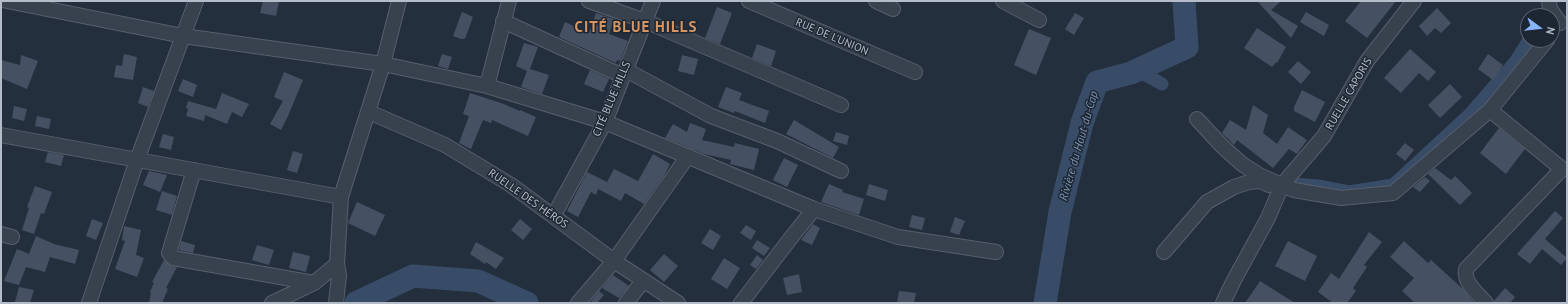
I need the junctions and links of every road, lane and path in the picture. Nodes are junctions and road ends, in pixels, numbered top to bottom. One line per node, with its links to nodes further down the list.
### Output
1 (7, 1): 15 (street)
2 (196, 1): 15 (street)
3 (399, 1): 17 (street)
4 (508, 1): 13 (street)
5 (589, 1): 14 (street)
6 (653, 1): 14 (street, CITÉ BLUE HILLS)
7 (749, 1): 18 (street, RUE DE L'UNION)
8 (876, 1): 11 (street)
9 (1005, 1): 12 (street)
10 (1414, 1): 32 (street, RUELLE CAPORIS)
11 (893, 9)
12 (1039, 20)
13 (503, 21): 19 (street); 20 (street)
14 (645, 21): 19 (street, CITÉ BLUE HILLS); 21 (street)
15 (183, 36): 17 (street); 28 (street)
16 (1540, 48): 22 (street)
17 (383, 64): 20 (street); 23 (street)
18 (915, 72)
19 (624, 73): 25 (street, CITÉ BLUE HILLS); 30 (street)
20 (487, 86): 25 (street)
21 (841, 105)
22 (1490, 110): 31 (street); 32 (street)
23 (369, 112): 33 (street); 35 (street, RUELLE DES HÉROS)
24 (1197, 119): 32 (street)
25 (605, 122): 27 (street); 35 (street, CITÉ BLUE HILLS)
26 (1, 135): 28 (street)
27 (688, 156): 34 (street); 38 (street)
28 (137, 160): 29 (street); 42 (street)
29 (194, 170): 33 (street); 41 (street)
30 (841, 171)
31 (1565, 171): 50 (street)
32 (1281, 188): 37 (street); 49 (street, RUELLE CAPORIS)
33 (341, 197): 39 (street)
34 (814, 210): 36 (street); 48 (street)
35 (554, 215): 38 (street, RUELLE DES HÉROS)
36 (996, 252)
37 (1164, 252)
38 (614, 260): 40 (street, RUELLE DES HÉROS); 45 (street)
39 (338, 270): 41 (street); 44 (street)
40 (643, 281): 46 (street); 47 (street, RUELLE DES HÉROS)
41 (314, 283): 43 (street)
42 (89, 303)
43 (272, 303)
44 (336, 303)
45 (578, 303)
46 (626, 303)
47 (678, 303)
48 (741, 303)
49 (1223, 303)
50 (1486, 303)

